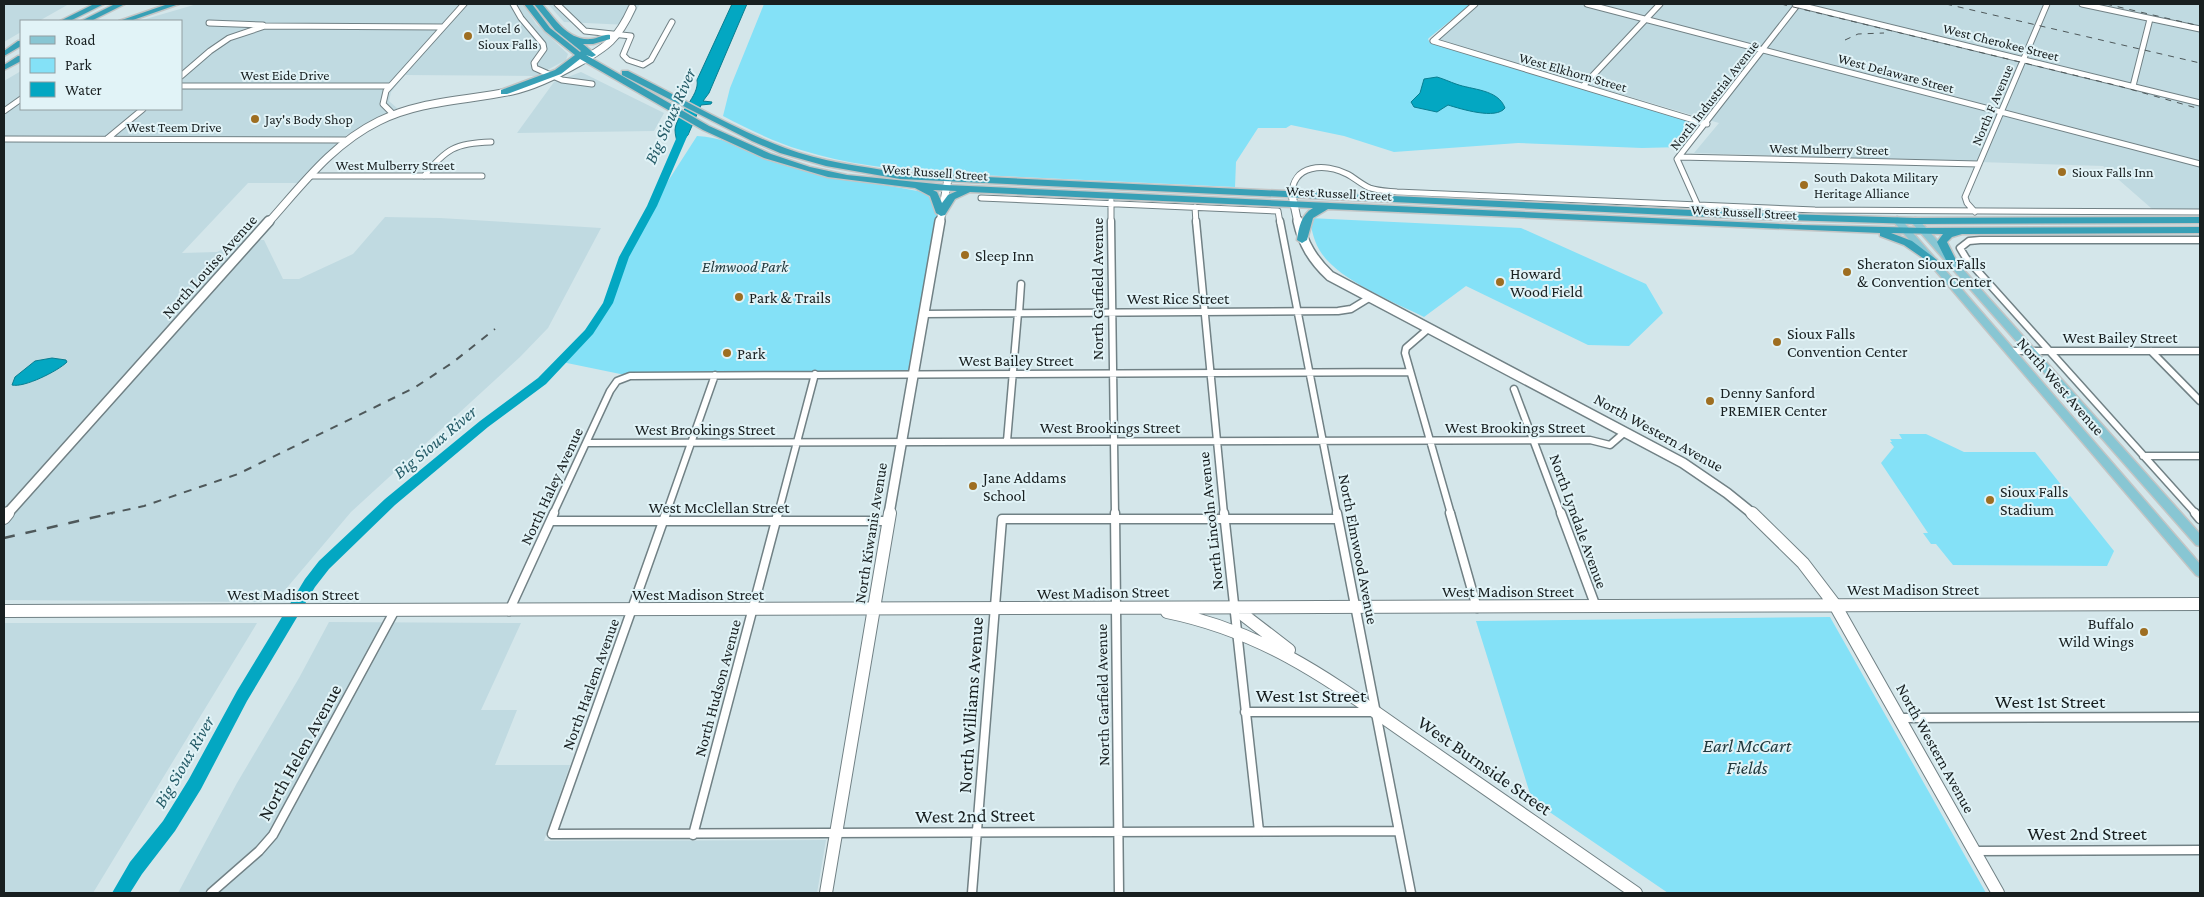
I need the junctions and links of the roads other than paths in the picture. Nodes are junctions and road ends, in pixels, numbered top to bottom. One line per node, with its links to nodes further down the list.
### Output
1 (85, 4): 19 (highway)
2 (100, 4): 20 (highway)
3 (121, 4): 21 (highway)
4 (175, 4): 22 (highway)
5 (464, 4): 26 (street)
6 (513, 4): 43 (street)
7 (528, 4): 34 (highway, West Russell Street)
8 (538, 4): 30 (highway, West Russell Street)
9 (557, 4): 29 (street)
10 (1475, 4): 47 (street, West Elkhorn Street)
11 (1587, 4): 18 (street, West Delaware Street)
12 (1660, 4): 18 (street)
13 (1797, 4): 32 (street, North Industrial Avenue); 36 (street, West Cherokee Street)
14 (2047, 4): 36 (street, North F Avenue)
15 (2082, 4): 17 (street)
16 (633, 6): 28 (main road); 29 (main road)
17 (2150, 18): 27 (street); 48 (street)
18 (1646, 19): 32 (street, West Delaware Street); 47 (street)
19 (58, 20)
20 (66, 20)
21 (87, 20)
22 (126, 20)
23 (672, 22): 28 (street)
24 (209, 23): 25 (street)
25 (265, 26): 26 (street); 42 (street)
26 (443, 26): 46 (street)
27 (2200, 30)
28 (619, 34): 29 (street); 34 (main road, North Louise Avenue)
29 (608, 35): 30 (highway); 34 (highway)
30 (574, 41): 34 (highway, West Russell Street)
31 (20, 45): 33 (highway)
32 (1763, 50): 55 (street, West Delaware Street); 57 (street, North Industrial Avenue)
33 (4, 54)
34 (585, 54): 39 (main road, North Louise Avenue); 40 (highway, West Russell Street); 43 (highway); 68 (highway, West Russell Street)
35 (20, 59): 38 (highway)
36 (2024, 59): 48 (street, West Cherokee Street); 55 (street, North F Avenue)
37 (20, 65): 41 (highway)
38 (4, 68)
39 (568, 68): 40 (highway); 43 (main road, North Louise Avenue)
40 (602, 69): 69 (highway, West Russell Street)
41 (4, 73)
42 (182, 75)
43 (549, 76): 44 (street); 49 (highway); 50 (main road, North Louise Avenue)
44 (592, 84)
45 (182, 86): 46 (street, West Eide Drive)
46 (389, 86): 56 (street)
47 (1582, 86): 57 (street, West Elkhorn Street)
48 (2133, 86): 52 (street, West Cherokee Street)
49 (504, 92): 50 (main road, North Louise Avenue)
50 (476, 96): 56 (main road, North Louise Avenue)
51 (20, 100): 54 (street)
52 (2200, 103)
53 (142, 110): 58 (street)
54 (4, 111)
55 (2001, 112): 63 (street, North F Avenue); 64 (street, West Delaware Street)
56 (394, 114): 60 (main road, North Louise Avenue)
57 (1707, 124): 62 (street, North Industrial Avenue)
58 (108, 138): 59 (street, West Teem Drive); 60 (street, West Teem Drive)
59 (4, 139)
60 (345, 140): 65 (main road, North Louise Avenue)
61 (491, 142): 66 (street)
62 (1679, 158): 63 (street, West Mulberry Street); 74 (street, North Industrial Avenue)
63 (1980, 164): 78 (street, North F Avenue)
64 (2200, 164)
65 (309, 176): 66 (street, West Mulberry Street); 134 (main road, North Louise Avenue)
66 (424, 176): 67 (street, West Mulberry Street)
67 (482, 176)
68 (947, 183): 69 (highway, West Russell Street); 70 (highway, West Russell Street); 72 (highway, West Russell Street); 81 (main road, North Kiwanis Avenue)
69 (898, 185): 81 (highway)
70 (1011, 191): 73 (highway, West Russell Street); 81 (highway)
71 (982, 198): 73 (street, West Russell Street)
72 (1293, 199): 73 (highway, West Russell Street); 74 (street, West Russell Street); 76 (highway, West Russell Street); 82 (highway, West Russell Street); 91 (main road, North Western Avenue)
73 (1111, 200): 75 (street, West Russell Street); 98 (street, North Garfield Avenue)
74 (1698, 206): 78 (street, West Russell Street)
75 (1195, 207): 77 (street, West Russell Street); 99 (street, North Lincoln Avenue)
76 (1364, 208): 86 (highway, West Russell Street); 91 (highway)
77 (1278, 211): 100 (street, North Elmwood Avenue)
78 (1975, 212): 79 (street, West Russell Street)
79 (2112, 212): 80 (street, West Russell Street); 84 (street)
80 (2200, 212)
81 (941, 214): 102 (main road, North Kiwanis Avenue)
82 (1897, 220): 83 (highway, West Russell Street); 87 (main road, North West Avenue)
83 (1915, 220): 84 (highway, West Russell Street); 88 (main road, North West Avenue)
84 (2121, 220): 85 (highway, West Russell Street)
85 (2200, 220)
86 (1855, 229): 87 (highway, West Russell Street); 93 (highway)
87 (1906, 230): 88 (highway, West Russell Street); 93 (main road, North West Avenue)
88 (1924, 230): 90 (highway, West Russell Street); 94 (main road, North West Avenue)
89 (2200, 230): 90 (highway, West Russell Street)
90 (1996, 231): 94 (highway)
91 (1302, 240): 96 (main road, North Western Avenue)
92 (2200, 240): 106 (street, North West Avenue)
93 (1933, 262): 97 (main road, North West Avenue)
94 (1952, 262): 105 (main road, North West Avenue)
95 (1021, 284): 101 (street)
96 (1369, 298): 100 (street, West Rice Street); 103 (main road, North Western Avenue)
97 (1969, 303): 104 (main road, North West Avenue); 105 (main road)
98 (1112, 312): 99 (street, West Rice Street); 101 (street, West Rice Street); 113 (street, North Garfield Avenue)
99 (1205, 312): 100 (street, West Rice Street); 109 (street, North Lincoln Avenue)
100 (1298, 312): 110 (street, North Elmwood Avenue)
101 (1018, 313): 102 (street, West Rice Street); 112 (street)
102 (924, 314): 115 (main road, North Kiwanis Avenue)
103 (1428, 329): 111 (street); 121 (main road, North Western Avenue)
104 (2010, 351): 105 (street, West Bailey Street); 120 (main road); 143 (main road, North West Avenue)
105 (2031, 351): 106 (street, West Bailey Street); 120 (main road, North West Avenue)
106 (2049, 351): 107 (street, West Bailey Street); 132 (street, North West Avenue)
107 (2151, 351): 108 (street, West Bailey Street); 119 (street)
108 (2200, 351)
109 (1210, 372): 110 (street, West Bailey Street); 113 (street, West Bailey Street); 127 (street, North Lincoln Avenue)
110 (1310, 372): 111 (street, West Bailey Street); 122 (street, North Elmwood Avenue)
111 (1410, 372): 123 (street)
112 (1012, 373): 113 (street, West Bailey Street); 115 (street, West Bailey Street); 125 (street)
113 (1111, 373): 126 (street, North Garfield Avenue)
114 (814, 374): 115 (street, West Bailey Street); 116 (street, West Bailey Street); 128 (street, North Hudson Avenue)
115 (913, 374): 129 (main road, North Kiwanis Avenue)
116 (715, 375): 117 (street, West Bailey Street); 131 (street, North Harlem Avenue)
117 (623, 378): 130 (street, North Haley Avenue)
118 (1514, 389): 124 (street, North Lyndale Avenue)
119 (2200, 401)
120 (2099, 428): 144 (main road, North West Avenue)
121 (1625, 432): 124 (street, West Brookings Street); 148 (main road, North Western Avenue)
122 (1323, 440): 123 (street, West Brookings Street); 127 (street, West Brookings Street); 137 (street, North Elmwood Avenue)
123 (1429, 440): 124 (street, West Brookings Street); 154 (street)
124 (1534, 440): 150 (street, North Lyndale Avenue)
125 (1007, 441): 126 (street, West Brookings Street); 129 (street, West Brookings Street)
126 (1112, 441): 127 (street, West Brookings Street); 136 (street, North Garfield Avenue)
127 (1217, 441): 135 (street, North Lincoln Avenue)
128 (797, 442): 129 (street, West Brookings Street); 131 (street, West Brookings Street); 141 (street, North Hudson Avenue)
129 (902, 442): 142 (main road, North Kiwanis Avenue)
130 (587, 443): 131 (street, West Brookings Street); 139 (street, North Haley Avenue)
131 (691, 443): 140 (street, North Harlem Avenue)
132 (2144, 456): 133 (street); 138 (street, North West Avenue)
133 (2200, 456)
134 (4, 518)
135 (1226, 518): 136 (street); 137 (street); 149 (street, North Lincoln Avenue)
136 (1114, 519): 151 (street, North Garfield Avenue); 155 (street, North Williams Avenue)
137 (1338, 519): 153 (street, North Elmwood Avenue)
138 (2200, 519)
139 (550, 521): 140 (street, West McClellan Street); 161 (street, North Haley Avenue)
140 (662, 521): 141 (street, West McClellan Street); 157 (street, North Harlem Avenue)
141 (775, 521): 142 (street, West McClellan Street); 158 (street, North Hudson Avenue)
142 (888, 521): 159 (main road, North Kiwanis Avenue)
143 (2168, 535): 145 (main road); 146 (main road, North West Avenue)
144 (2200, 542)
145 (2200, 562)
146 (2200, 572)
147 (2200, 604): 148 (main road, West Madison Street)
148 (1835, 605): 150 (main road, West Madison Street); 167 (main road, North Western Avenue)
149 (1233, 607): 152 (main road, West Madison Street); 153 (main road, West Madison Street); 162 (street, North Lincoln Avenue); 163 (main road, West Burnside Street)
150 (1596, 607): 154 (main road, West Madison Street)
151 (1115, 608): 152 (main road, West Madison Street); 155 (main road, West Madison Street); 168 (street, North Garfield Avenue)
152 (1134, 608): 162 (main road, West Burnside Street)
153 (1355, 608): 154 (main road, West Madison Street); 165 (street, North Elmwood Avenue)
154 (1477, 608)
155 (993, 609): 159 (main road, West Madison Street); 171 (street, North Williams Avenue)
156 (395, 610): 160 (main road, West Madison Street); 161 (main road, West Madison Street); 177 (street, North Helen Avenue)
157 (631, 610): 158 (main road, West Madison Street); 161 (main road, West Madison Street); 172 (street, North Harlem Avenue)
158 (752, 610): 159 (main road, West Madison Street); 174 (street, North Hudson Avenue)
159 (874, 610): 173 (main road, North Kiwanis Avenue)
160 (5, 611)
161 (509, 611)
162 (1236, 629): 163 (main road, West Burnside Street); 164 (street, North Lincoln Avenue)
163 (1311, 668): 165 (main road, West Burnside Street)
164 (1245, 712): 165 (street, West 1st Street); 169 (street, North Lincoln Avenue)
165 (1376, 712): 170 (street, North Elmwood Avenue); 182 (main road, West Burnside Street)
166 (2200, 717): 167 (street, West 1st Street)
167 (1900, 718): 176 (main road, North Western Avenue)
168 (1118, 831): 169 (street, West 2nd Street); 171 (street, West 2nd Street); 180 (street, North Garfield Avenue)
169 (1258, 831): 170 (street, West 2nd Street)
170 (1399, 831): 181 (street, North Elmwood Avenue)
171 (976, 833): 173 (street, West 2nd Street); 179 (street, North Williams Avenue)
172 (552, 834): 174 (street, West 2nd Street)
173 (836, 834): 174 (street, West 2nd Street); 178 (main road, North Kiwanis Avenue)
174 (693, 835)
175 (2200, 850): 176 (street, West 2nd Street)
176 (1974, 852): 183 (main road, North Western Avenue)
177 (211, 893)
178 (826, 893)
179 (972, 893)
180 (1118, 893)
181 (1411, 893)
182 (1636, 893)
183 (1998, 893)

